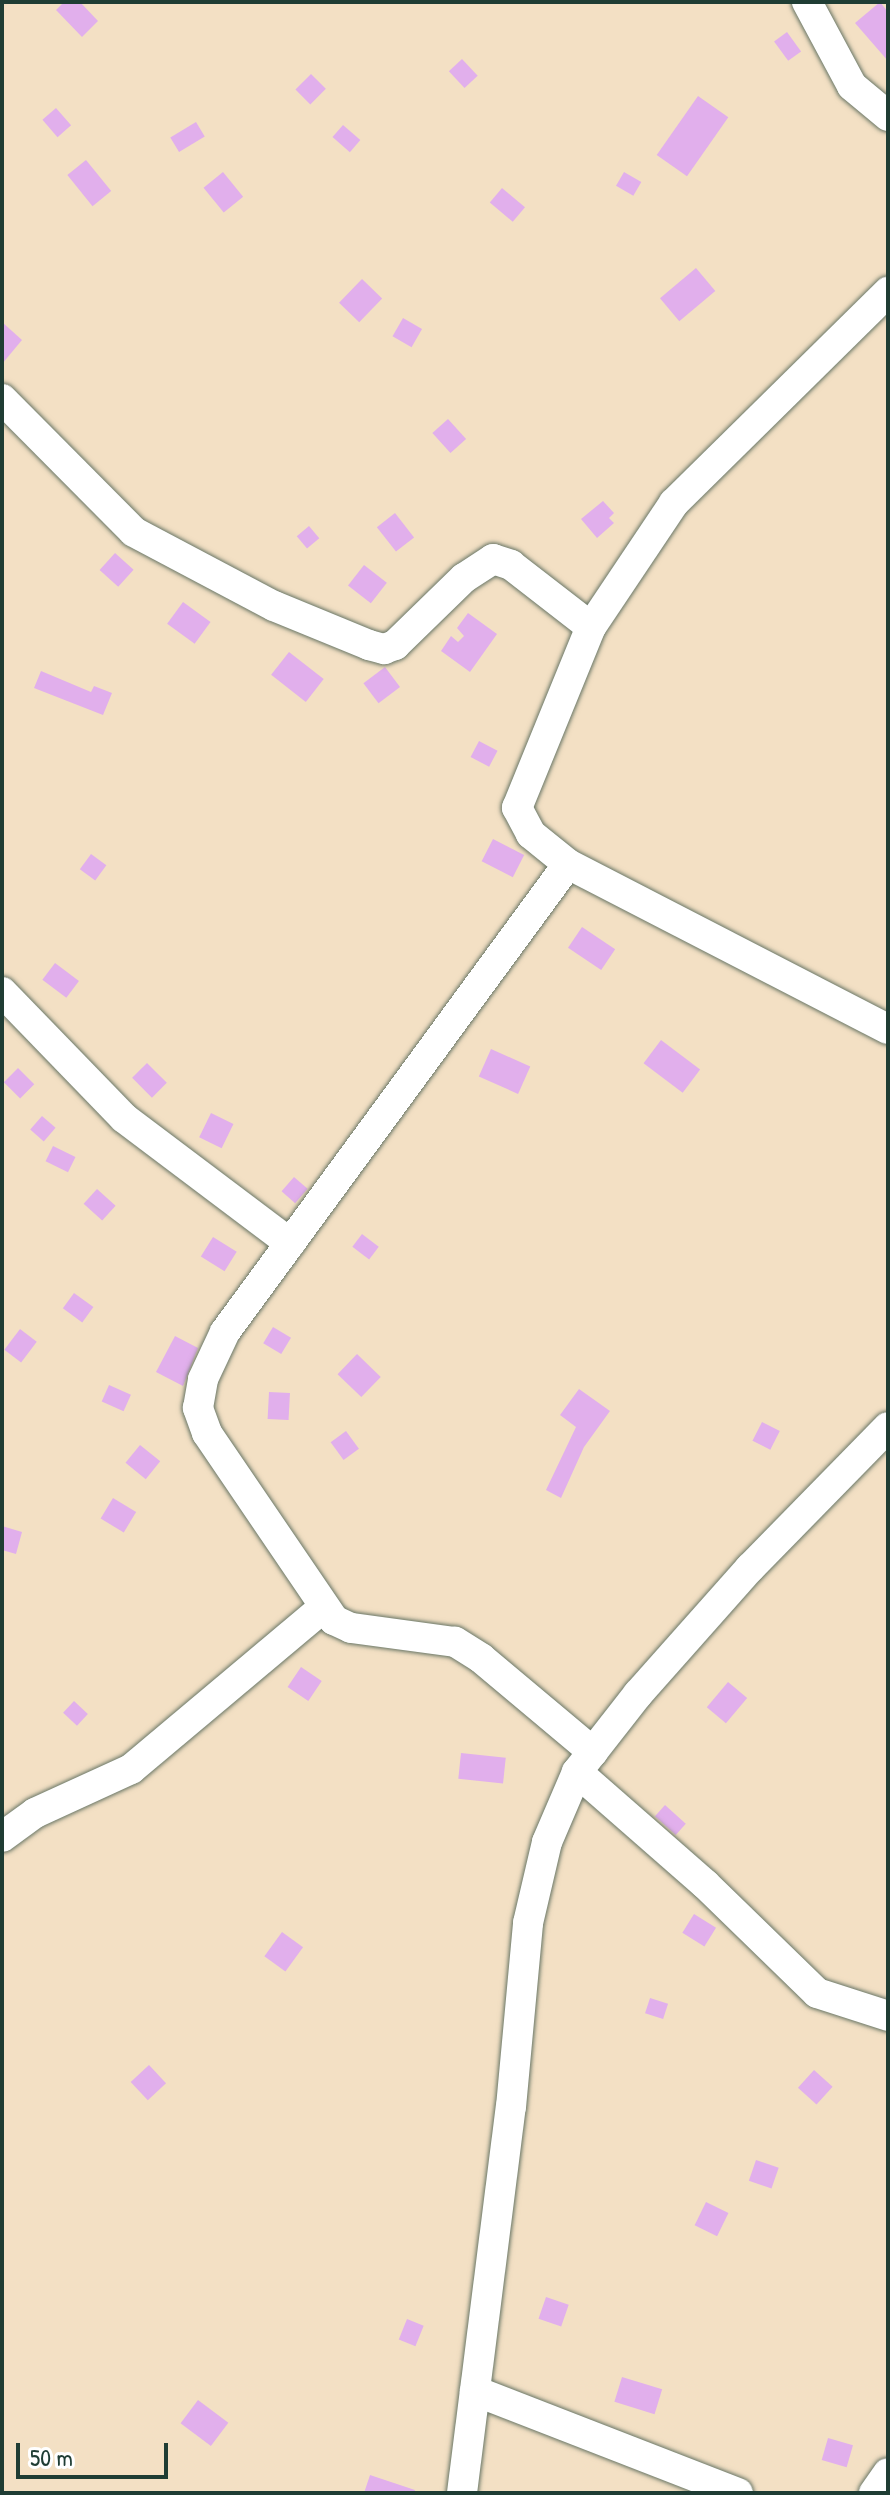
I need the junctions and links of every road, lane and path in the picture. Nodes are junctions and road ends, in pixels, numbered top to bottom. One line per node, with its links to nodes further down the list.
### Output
1 (807, 2): 2 (street)
2 (888, 116)
3 (888, 292): 5 (street)
4 (2, 399): 5 (street)
5 (591, 627): 6 (street)
6 (568, 864): 8 (street); 9 (street)
7 (2, 992): 9 (street)
8 (888, 1029)
9 (290, 1243): 11 (street)
10 (888, 1427): 12 (street)
11 (323, 1608): 12 (street); 13 (street)
12 (585, 1762): 14 (street); 15 (street)
13 (2, 1837)
14 (888, 2016)
15 (475, 2391): 17 (street); 18 (street)
16 (888, 2473): 19 (street)
17 (462, 2493)
18 (738, 2493)
19 (874, 2493)

